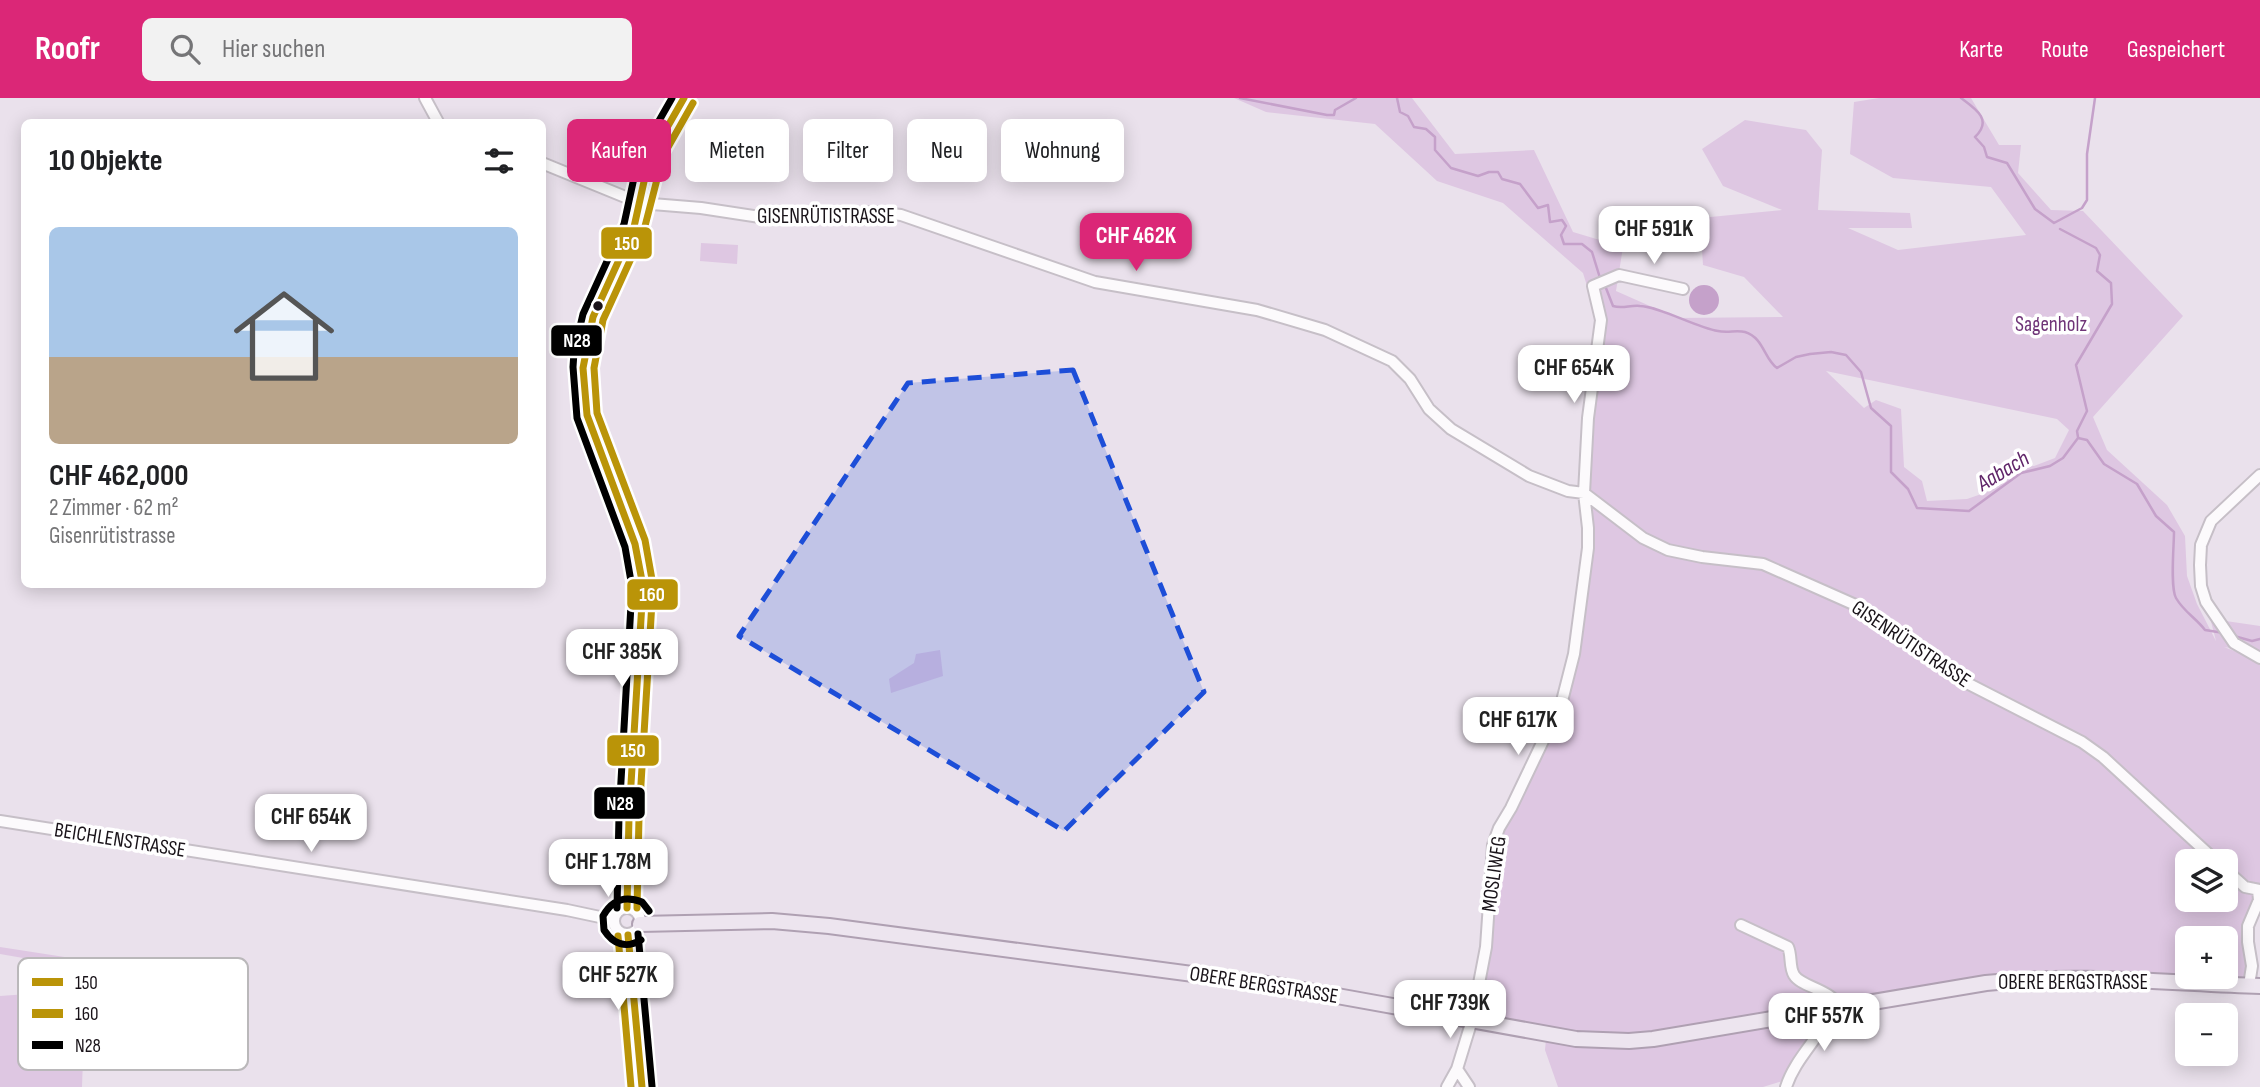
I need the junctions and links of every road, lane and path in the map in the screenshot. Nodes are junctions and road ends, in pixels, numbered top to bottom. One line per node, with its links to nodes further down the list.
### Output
1 (425, 98): 3 (street)
2 (684, 98): 5 (street)
3 (436, 119)
4 (546, 165): 5 (street, GISENRÜTISTRASSE)
5 (640, 203): 8 (street, GISENRÜTISTRASSE); 14 (street)
6 (1683, 289): 8 (street, MOSLIWEG)
7 (2260, 475): 9 (street)
8 (1584, 493): 11 (street, GISENRÜTISTRASSE); 22 (street, MOSLIWEG)
9 (2260, 658)
10 (0, 821): 15 (street, BEICHLENSTRASSE)
11 (2203, 849)
12 (2238, 881): 13 (street)
13 (2259, 890): 19 (street)
14 (627, 908): 15 (street); 16 (street)
15 (614, 920): 18 (street)
16 (640, 925): 18 (street); 22 (main road, OBERE BERGSTRASSE)
17 (1741, 925): 21 (street)
18 (628, 934): 24 (street)
19 (2256, 962): 20 (street)
20 (2254, 985): 21 (main road, OBERE BERGSTRASSE)
21 (1837, 1008): 22 (main road, OBERE BERGSTRASSE); 27 (street)
22 (1472, 1020): 23 (street, MOSLIWEG)
23 (1457, 1069): 25 (street, MOSLIWEG); 26 (street)
24 (642, 1087)
25 (1447, 1087)
26 (1469, 1087)
27 (1786, 1087)

